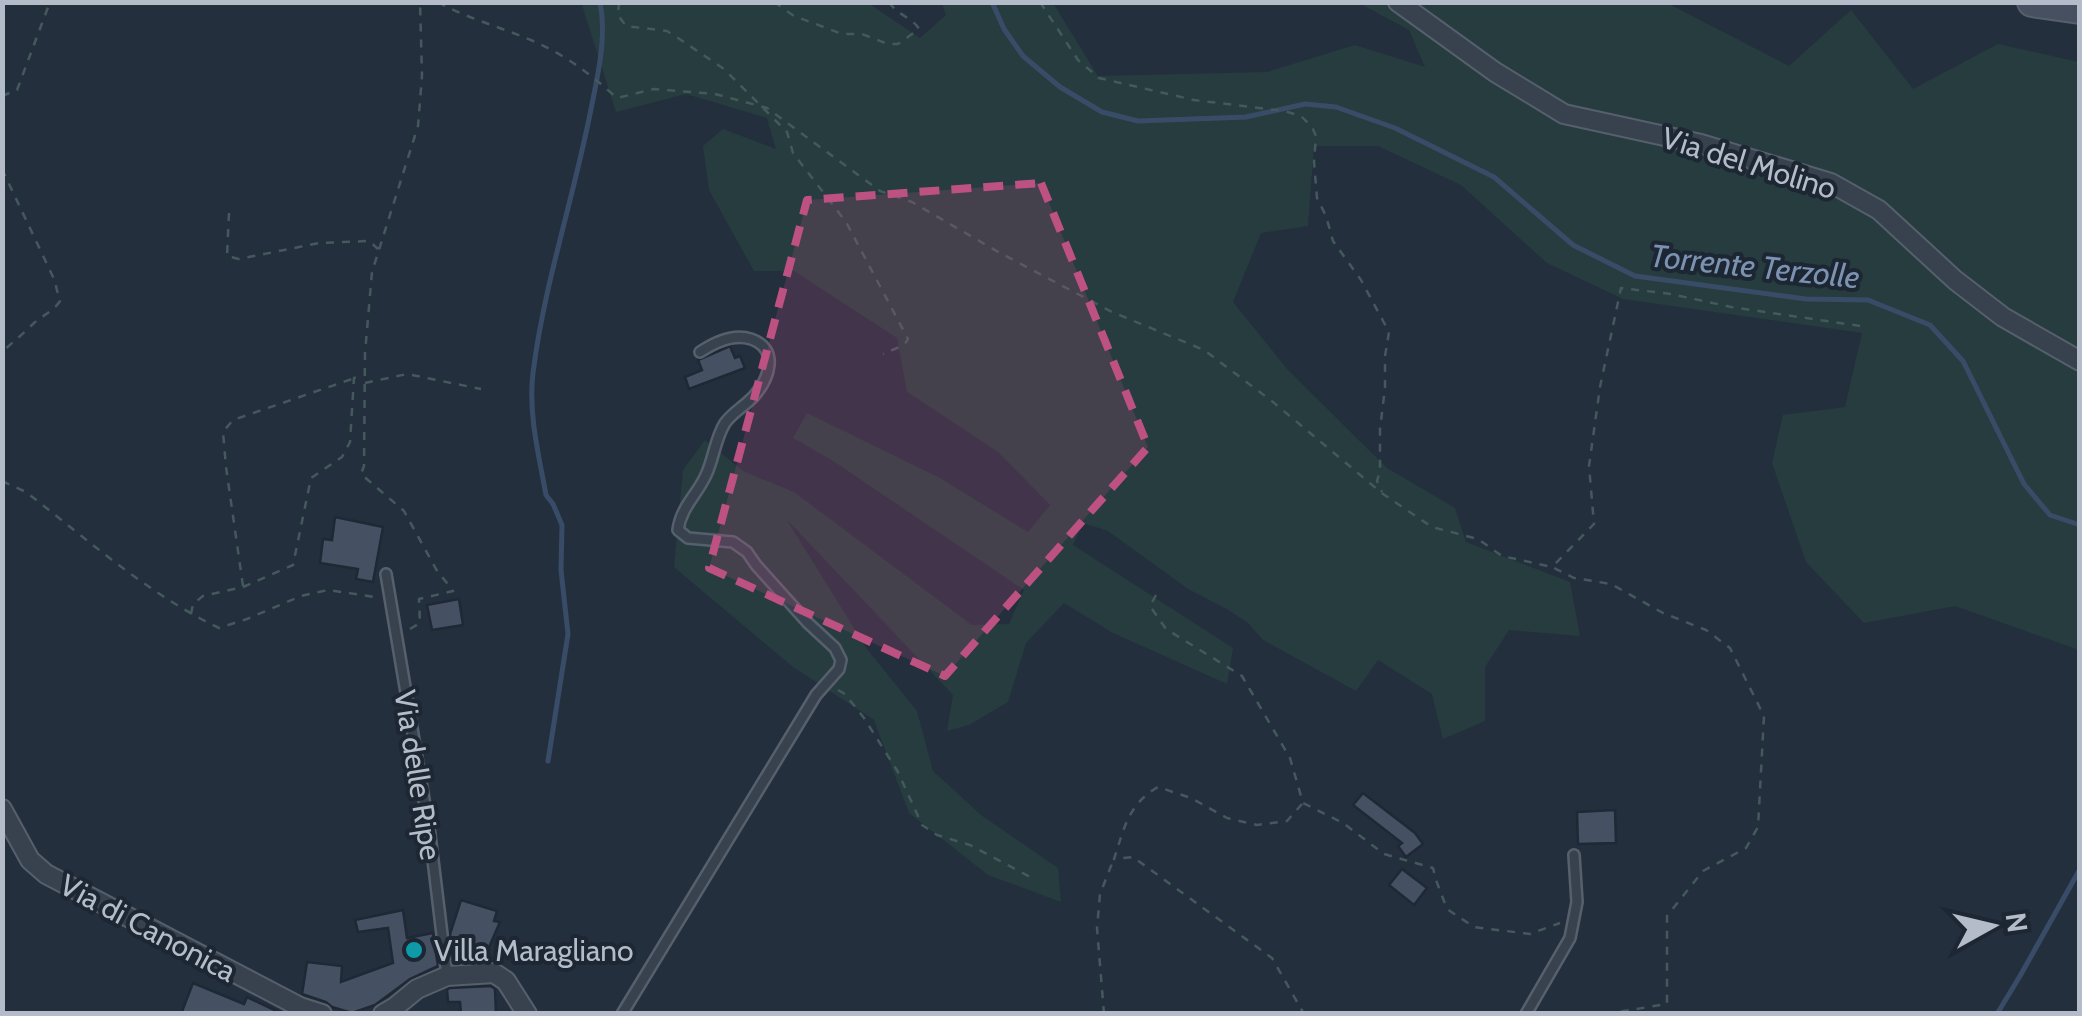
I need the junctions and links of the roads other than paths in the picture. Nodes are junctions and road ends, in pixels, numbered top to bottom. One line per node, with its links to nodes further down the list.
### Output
1 (1398, 2): 5 (street, Via del Molino)
2 (2032, 2): 3 (street)
3 (2080, 9)
4 (700, 352): 13 (lane)
5 (2080, 361)
6 (386, 574): 9 (lane, Via delle Ripe)
7 (2, 809): 10 (street, Via di Canonica)
8 (1574, 855): 14 (lane)
9 (447, 976): 11 (street); 12 (street)
10 (322, 1014)
11 (383, 1014)
12 (527, 1014)
13 (622, 1014)
14 (1526, 1014)

